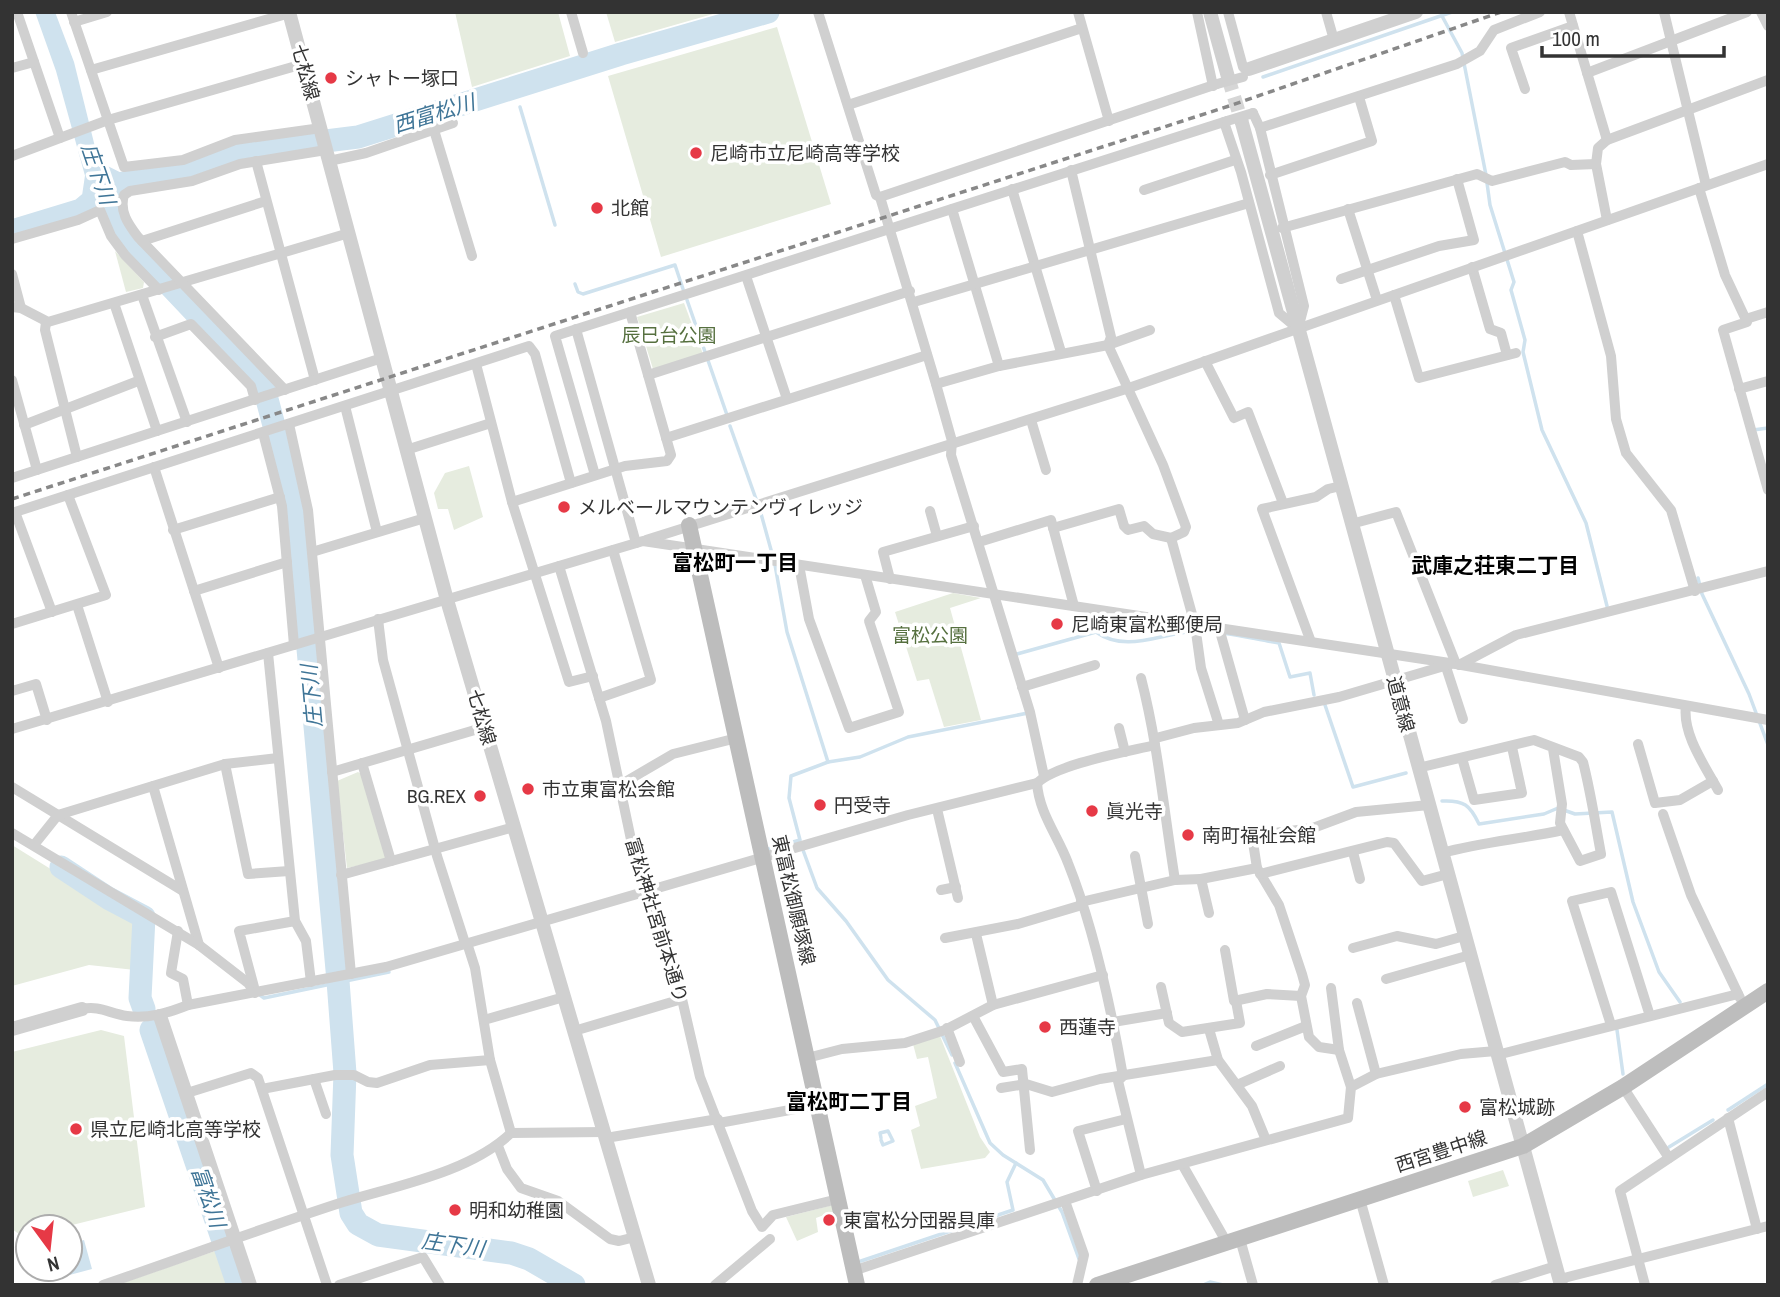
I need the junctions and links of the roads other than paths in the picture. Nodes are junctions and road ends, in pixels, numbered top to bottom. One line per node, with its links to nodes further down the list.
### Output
1 (17, 12): 24 (street)
2 (107, 12): 17 (street)
3 (571, 12): 23 (street)
4 (818, 12): 33 (street)
5 (1078, 12): 20 (street)
6 (1198, 12): 29 (street)
7 (1210, 12): 29 (street)
8 (1228, 12): 29 (street)
9 (1326, 12): 21 (street)
10 (1416, 12): 21 (street)
11 (1540, 12): 32 (street)
12 (1569, 12): 18 (street)
13 (1664, 12): 22 (street)
14 (1747, 12): 22 (street)
15 (1761, 12): 19 (street)
16 (290, 13): 25 (street, 七松線); 27 (street)
17 (73, 17): 27 (street)
18 (1573, 26): 28 (street); 31 (street)
19 (1768, 26)
20 (1082, 28): 33 (street); 36 (street)
21 (1334, 40): 29 (street)
22 (1670, 41): 28 (street); 34 (street)
23 (583, 53)
24 (34, 62): 26 (street); 41 (street)
25 (303, 64): 37 (street); 43 (street, 七松線)
26 (12, 68)
27 (91, 70): 37 (street)
28 (1587, 73): 42 (street)
29 (1233, 77): 36 (street)
30 (1768, 80): 34 (street)
31 (1525, 89)
32 (1359, 97): 39 (street); 50 (street)
33 (848, 106): 55 (street)
34 (1686, 111): 42 (street); 52 (street)
35 (1236, 120): 39 (street); 45 (street); 49 (street); 89 (street, 道意線)
36 (1110, 121): 55 (street)
37 (105, 122): 41 (street); 43 (street)
38 (453, 123): 40 (street)
39 (1260, 128): 50 (street)
40 (434, 130): 43 (street); 69 (street)
41 (63, 137): 44 (street)
42 (1606, 140): 47 (street)
43 (325, 144): 46 (street); 64 (street, 七松線)
44 (12, 156)
45 (1235, 160): 54 (street); 57 (street)
46 (256, 161): 56 (street); 66 (street)
47 (1596, 164): 51 (street); 60 (street)
48 (1768, 164): 52 (street)
49 (1071, 170): 53 (street); 67 (street)
50 (1270, 176): 62 (street)
51 (1457, 179): 59 (street); 72 (street)
52 (1702, 187): 60 (street); 87 (street)
53 (1012, 188): 58 (street); 70 (street)
54 (1144, 190)
55 (880, 197): 61 (street)
56 (266, 201): 66 (street); 68 (street)
57 (1249, 203): 67 (street); 89 (street)
58 (952, 209): 61 (street); 77 (street)
59 (1348, 209): 62 (street); 72 (street)
60 (1606, 220): 63 (street)
61 (890, 228): 74 (street); 81 (street)
62 (1282, 228): 89 (street)
63 (1577, 231): 71 (street); 163 (street)
64 (349, 233): 68 (street); 97 (street, 七松線)
65 (12, 239): 78 (street)
66 (142, 241): 76 (street)
67 (1092, 248): 70 (street); 94 (street)
68 (280, 254): 76 (street); 103 (street)
69 (472, 256)
70 (1034, 266): 77 (street); 95 (street)
71 (1472, 267): 80 (street); 80 (street)
72 (1367, 270): 75 (street); 82 (street)
73 (12, 274): 84 (street)
74 (746, 276): 85 (street); 93 (street)
75 (1340, 279)
76 (180, 283): 78 (street); 109 (street)
77 (974, 284): 81 (street); 100 (street)
78 (160, 289): 79 (street)
79 (142, 295): 83 (street); 92 (street)
80 (1394, 295): 82 (street)
81 (912, 297): 93 (street); 96 (street)
82 (1377, 300): 89 (street)
83 (114, 303): 88 (street); 104 (street)
84 (17, 308): 88 (street)
85 (630, 312): 90 (street); 101 (street)
86 (1768, 312): 87 (street)
87 (1746, 319): 108 (street)
88 (47, 322): 114 (street)
89 (1298, 328): 98 (street); 133 (street, 道意線)
90 (576, 329): 127 (street); 130 (street)
91 (1150, 330): 94 (street)
92 (155, 337): 111 (street); 116 (street)
93 (766, 338): 101 (street); 112 (street)
94 (1108, 345): 95 (street); 107 (street)
95 (1060, 352): 100 (street)
96 (928, 355): 106 (street); 112 (street)
97 (382, 358): 103 (street); 110 (street, 七松線)
98 (1205, 361): 107 (street); 138 (street)
99 (476, 364): 110 (street); 117 (street); 132 (street)
100 (999, 366): 106 (street)
101 (648, 375): 122 (street)
102 (12, 380): 118 (street)
103 (315, 380): 109 (street)
104 (138, 381): 114 (street); 120 (street)
105 (1768, 381): 108 (street)
106 (936, 384): 123 (street)
107 (1126, 389): 115 (street); 149 (street)
108 (1739, 389): 134 (street)
109 (281, 391): 111 (street)
110 (390, 391): 113 (street); 124 (street, 七松線)
111 (256, 399): 116 (street)
112 (788, 399): 122 (street)
113 (345, 406): 119 (street); 147 (street)
114 (64, 408): 118 (street); 125 (street)
115 (1031, 420): 123 (street); 129 (street)
116 (187, 422): 120 (street)
117 (491, 423): 124 (street); 137 (street)
118 (24, 425): 128 (street)
119 (286, 425): 121 (street); 154 (street)
120 (157, 431): 125 (street)
121 (265, 433): 126 (street); 136 (street)
122 (666, 438): 127 (street)
123 (952, 445): 143 (street); 144 (street)
124 (406, 450): 141 (street, 七松線)
125 (77, 457): 128 (street)
126 (154, 467): 135 (street); 146 (street)
127 (615, 469): 130 (street); 150 (street)
128 (37, 470): 131 (street)
129 (1046, 470)
130 (596, 475): 132 (street)
131 (12, 478)
132 (571, 483): 137 (street)
133 (1341, 486): 138 (street); 142 (street, 道意線)
134 (1768, 490)
135 (68, 495): 140 (street); 166 (street)
136 (279, 497): 146 (street); 155 (street)
137 (512, 502): 159 (street)
138 (1283, 503): 174 (street)
139 (930, 511): 148 (street)
140 (14, 512): 168 (street)
141 (425, 518): 147 (street); 165 (street, 七松線)
142 (1351, 524): 177 (street, 道意線); 179 (street)
143 (690, 525): 150 (street); 152 (main road, 東富松御願塚線)
144 (974, 526): 148 (street); 151 (street)
145 (1053, 527): 149 (street); 151 (street); 167 (street)
146 (173, 530): 162 (street)
147 (377, 532): 154 (street)
148 (937, 536): 161 (street)
149 (1171, 538): 171 (street)
150 (639, 542): 152 (street); 153 (street)
151 (979, 542): 164 (street)
152 (697, 549): 156 (street); 197 (main road, 東富松御願塚線)
153 (613, 550): 157 (street); 186 (street)
154 (312, 552): 173 (street)
155 (286, 562): 162 (street); 175 (street)
156 (799, 565): 160 (street); 160 (street)
157 (559, 566): 159 (street); 181 (street, 富松神社宮前本通り)
158 (1768, 571): 163 (street)
159 (533, 573): 165 (street); 181 (street)
160 (865, 575): 161 (street)
161 (890, 579): 164 (street)
162 (194, 592): 180 (street)
163 (1695, 592): 179 (street)
164 (994, 594): 167 (street); 184 (street)
165 (447, 600): 169 (street); 194 (street, 七松線)
166 (77, 605): 168 (street); 187 (street)
167 (1074, 606): 171 (street)
168 (52, 612): 170 (street)
169 (378, 619): 173 (street); 201 (street)
170 (12, 624)
171 (1195, 625): 172 (street); 193 (street)
172 (1219, 628): 174 (street); 191 (street)
173 (317, 638): 175 (street); 209 (street)
174 (1311, 642): 177 (street)
175 (296, 644): 176 (street)
176 (268, 653): 180 (street); 204 (street)
177 (1387, 654): 179 (street); 183 (street, 道意線)
178 (1095, 665): 184 (street)
179 (1453, 665): 183 (street); 188 (street); 189 (street)
180 (219, 668): 187 (street)
181 (593, 676): 186 (street, 富松神社宮前本通り)
182 (1141, 678): 198 (street)
183 (1394, 682): 191 (street); 208 (street, 道意線)
184 (1022, 687): 210 (street)
185 (12, 691): 190 (street)
186 (599, 698): 211 (street, 富松神社宮前本通り)
187 (108, 702): 190 (street)
188 (1686, 705): 192 (street); 199 (street)
189 (1463, 719)
190 (47, 720): 196 (street)
191 (1245, 720): 193 (street)
192 (1768, 720)
193 (1219, 725): 198 (street)
194 (485, 727): 201 (street); 218 (street, 七松線)
195 (1119, 728): 203 (street)
196 (12, 729)
197 (737, 738): 211 (street); 226 (main road, 東富松御願塚線)
198 (1156, 742): 203 (street); 234 (street)
199 (1637, 744)
200 (1511, 747): 202 (street); 205 (street); 205 (street)
201 (408, 749): 206 (street); 222 (street)
202 (1553, 749): 219 (street); 219 (street)
203 (1125, 752): 210 (street)
204 (278, 758): 207 (street); 228 (street)
205 (1462, 758): 208 (street)
206 (362, 763): 209 (street); 227 (street)
207 (225, 764): 212 (street); 228 (street)
208 (1418, 768): 214 (street, 道意線)
209 (332, 772): 231 (street)
210 (1040, 780): 215 (street); 239 (street)
211 (620, 785): 238 (street, 富松神社宮前本通り)
212 (153, 786): 217 (street); 237 (street)
213 (12, 788): 217 (street)
214 (1429, 806): 224 (street, 道意線); 229 (street)
215 (937, 809): 226 (street); 236 (street)
216 (1663, 814): 265 (street)
217 (58, 815): 221 (street); 237 (street)
218 (514, 827): 222 (street); 242 (street, 七松線)
219 (1563, 830): 224 (street)
220 (12, 833): 221 (street)
221 (34, 845): 244 (street)
222 (437, 848): 227 (street); 248 (street)
223 (1353, 852): 229 (street); 230 (street); 233 (street)
224 (1442, 853): 230 (street, 道意線)
225 (1135, 856): 235 (street)
226 (763, 857): 238 (street); 285 (main road, 東富松御願塚線)
227 (391, 861): 231 (street)
228 (289, 871): 241 (street)
229 (1259, 871): 232 (street); 261 (street)
230 (1448, 874): 246 (street, 道意線)
231 (341, 875): 253 (street)
232 (1201, 879): 234 (street); 240 (street)
233 (1360, 879)
234 (1175, 880): 235 (street)
235 (1141, 888): 239 (street); 243 (street)
236 (941, 890)
237 (184, 891): 249 (street)
238 (647, 893): 242 (street); 263 (street, 富松神社宮前本通り)
239 (1081, 903): 245 (street); 254 (street)
240 (1209, 913)
241 (295, 921): 256 (street); 260 (street)
242 (541, 921): 248 (street); 262 (street, 七松線)
243 (1148, 924)
244 (178, 931): 249 (street); 268 (street)
245 (976, 934): 247 (street); 267 (street)
246 (1464, 936): 250 (street); 252 (street, 道意線)
247 (945, 938)
248 (466, 943): 253 (street); 274 (street)
249 (199, 945): 260 (street)
250 (1353, 948)
251 (1225, 950): 264 (street)
252 (1470, 955): 255 (street); 284 (street, 道意線)
253 (349, 974): 256 (street)
254 (1103, 975): 267 (street); 275 (street)
255 (1386, 979)
256 (311, 982): 260 (street)
257 (1161, 987): 270 (street)
258 (1331, 988): 283 (street)
259 (1768, 991): 265 (main road, 西宮豊中線)
260 (256, 993): 268 (street)
261 (1301, 996): 264 (street); 276 (street)
262 (564, 997): 274 (street); 281 (street, 七松線)
263 (682, 999): 281 (street); 305 (street, 富松神社宮前本通り)
264 (1237, 1000): 279 (street)
265 (1741, 1000): 273 (street); 296 (main road, 西宮豊中線)
266 (1357, 1003): 290 (street)
267 (993, 1004): 272 (street)
268 (188, 1005): 271 (street)
269 (82, 1009): 271 (street); 278 (street)
270 (1167, 1013): 275 (street); 279 (street)
271 (160, 1016): 300 (street)
272 (973, 1016): 280 (street); 293 (street)
273 (1650, 1016): 277 (street); 277 (street)
274 (484, 1020): 286 (street)
275 (1113, 1022): 291 (street)
276 (1307, 1026): 282 (street); 283 (street)
277 (1611, 1026): 284 (street)
278 (12, 1029)
279 (1209, 1029): 287 (street)
280 (944, 1030): 285 (street); 288 (street)
281 (574, 1031): 307 (street, 七松線)
282 (1256, 1046)
283 (1339, 1050): 295 (street)
284 (1497, 1053): 290 (street); 310 (street, 道意線)
285 (807, 1058): 301 (main road, 東富松御願塚線)
286 (490, 1060): 292 (street); 306 (street)
287 (1218, 1060): 291 (street); 294 (street)
288 (960, 1062)
289 (1280, 1066): 294 (street)
290 (1376, 1074): 295 (street)
291 (1123, 1076): 293 (street); 304 (street)
292 (314, 1079): 298 (street); 302 (street)
293 (1021, 1084): 297 (street); 311 (street)
294 (1239, 1084): 308 (street)
295 (1351, 1087): 308 (street)
296 (1623, 1087): 310 (main road, 西宮豊中線); 312 (street)
297 (1001, 1088)
298 (262, 1089): 300 (street); 319 (street)
299 (1768, 1092): 303 (street)
300 (187, 1093): 324 (street)
301 (817, 1105): 305 (street); 316 (main road, 東富松御願塚線)
302 (326, 1114)
303 (1728, 1118): 312 (street); 320 (street)
304 (1126, 1119): 314 (street); 315 (street)
305 (719, 1121): 307 (street); 316 (street, 富松神社宮前本通り)
306 (512, 1133): 307 (street); 309 (street)
307 (605, 1135): 321 (street, 七松線)
308 (1266, 1140): 313 (street)
309 (498, 1146): 319 (street); 321 (street)
310 (1523, 1146): 317 (main road, 西宮豊中線); 326 (street, 道意線)
311 (1030, 1150)
312 (1669, 1158): 325 (street)
313 (1182, 1164): 314 (street); 323 (street)
314 (1141, 1175): 315 (street)
315 (1097, 1191): 318 (street)
316 (838, 1199): 327 (main road, 東富松御願塚線)
317 (1360, 1199): 323 (main road, 西宮豊中線); 338 (street)
318 (1060, 1203): 327 (street); 335 (street)
319 (304, 1215): 324 (street); 330 (street)
320 (1763, 1227): 325 (street)
321 (635, 1237): 333 (street, 七松線)
322 (770, 1239): 334 (street)
323 (1234, 1241): 336 (main road, 西宮豊中線); 337 (street)
324 (228, 1242): 328 (street); 329 (street)
325 (1637, 1257): 326 (street); 340 (street)
326 (1559, 1277): 339 (street)
327 (855, 1278)
328 (103, 1285)
329 (250, 1285)
330 (327, 1285)
331 (339, 1285): 332 (street)
332 (440, 1285)
333 (649, 1285)
334 (715, 1285)
335 (1077, 1285)
336 (1097, 1285)
337 (1253, 1285)
338 (1384, 1285)
339 (1495, 1285)
340 (1646, 1285)

